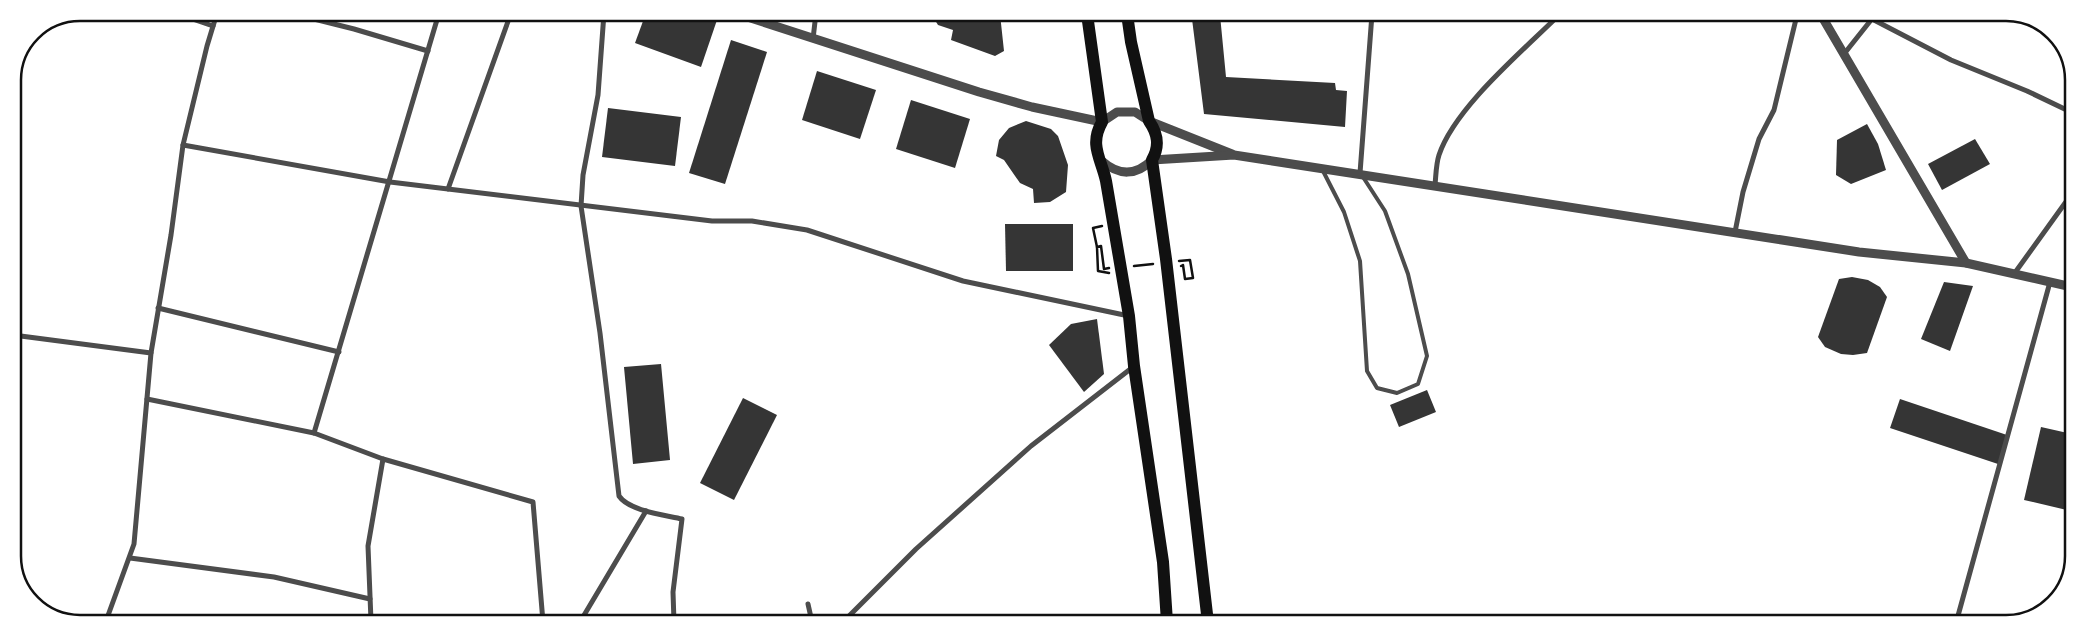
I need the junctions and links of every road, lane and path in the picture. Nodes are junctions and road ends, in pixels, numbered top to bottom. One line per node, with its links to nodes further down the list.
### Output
1 (198, 21): 17 (street)
2 (215, 21): 17 (street)
3 (322, 21): 19 (street)
4 (437, 21): 19 (street)
5 (508, 21): 32 (street)
6 (603, 21): 34 (street)
7 (758, 21): 18 (street)
8 (815, 21): 18 (street)
9 (1087, 21): 23 (highway)
10 (1128, 21): 22 (highway)
11 (1371, 21): 29 (street)
12 (1553, 21): 31 (street)
13 (1796, 21): 36 (street)
14 (1825, 21): 20 (street)
15 (1871, 21): 20 (street)
16 (1881, 21): 21 (street)
17 (213, 26): 24 (street)
18 (813, 39): 23 (street)
19 (428, 51): 30 (street)
20 (1844, 54): 40 (street)
21 (2065, 109)
22 (1149, 121): 23 (street); 25 (street); 26 (highway)
23 (1102, 122): 27 (highway)
24 (183, 145): 30 (street); 48 (street)
25 (1234, 155): 26 (street); 28 (street)
26 (1152, 160): 27 (street); 69 (highway)
27 (1102, 161): 49 (highway)
28 (1322, 169): 29 (street); 29 (lane)
29 (1360, 174): 31 (street)
30 (390, 182): 32 (street); 51 (street)
31 (1434, 185): 36 (street)
32 (448, 188): 34 (street)
33 (2065, 203): 45 (street)
34 (581, 206): 49 (street); 57 (street)
35 (1093, 228): 37 (path)
36 (1735, 232): 40 (street)
37 (1097, 247): 43 (path); 44 (path)
38 (1171, 262): 42 (path)
39 (1162, 263): 41 (path)
40 (1966, 263): 45 (street)
41 (1133, 266)
42 (1183, 266)
43 (1114, 268)
44 (1098, 271)
45 (2014, 274): 46 (street)
46 (2050, 282): 47 (street); 70 (street)
47 (2065, 285)
48 (158, 308): 51 (street); 52 (street)
49 (1129, 316): 53 (highway)
50 (21, 336): 52 (street)
51 (339, 352): 55 (street)
52 (151, 353): 54 (street)
53 (1134, 366): 67 (street); 68 (highway)
54 (147, 399): 55 (street); 58 (street)
55 (314, 433): 56 (street)
56 (383, 459): 59 (street); 63 (street)
57 (646, 511): 64 (street); 65 (street)
58 (130, 558): 59 (street); 61 (street)
59 (370, 599): 62 (street)
60 (808, 604): 66 (street)
61 (108, 615)
62 (370, 615)
63 (542, 615)
64 (584, 615)
65 (674, 615)
66 (810, 615)
67 (850, 615)
68 (1167, 615)
69 (1207, 615)
70 (1958, 615)

